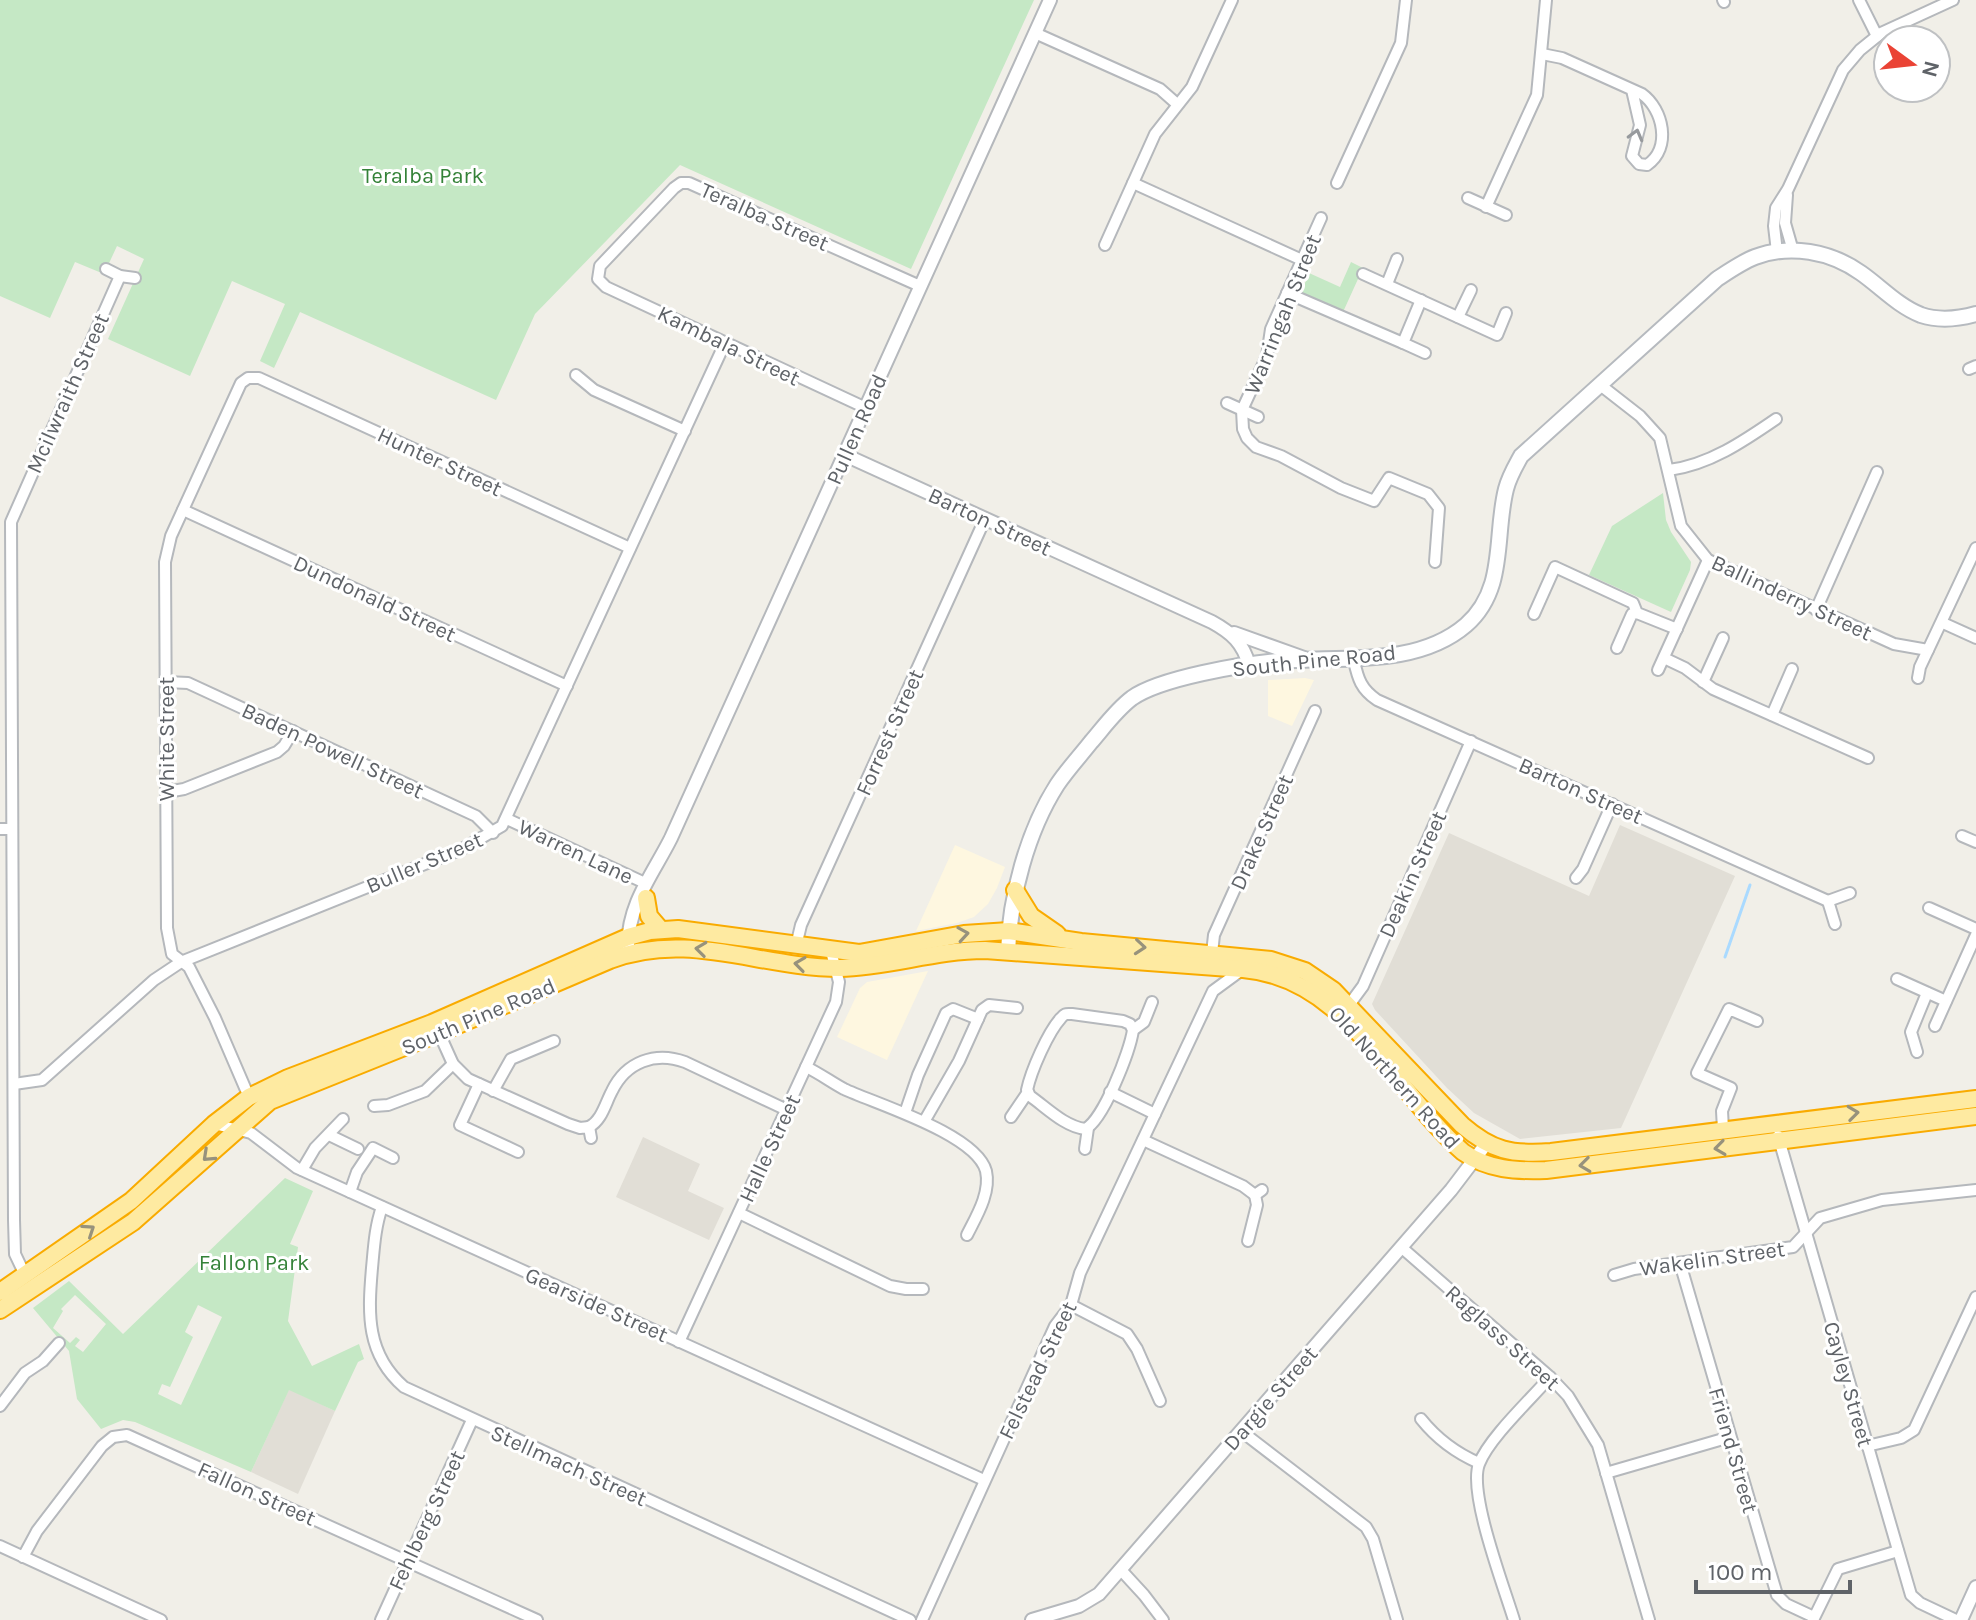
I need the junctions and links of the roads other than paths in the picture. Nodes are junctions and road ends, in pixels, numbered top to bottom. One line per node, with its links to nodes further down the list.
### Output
1 (1050, 0): 9 (street, Pullen Road)
2 (1232, 0): 13 (street)
3 (1406, 0): 15 (street)
4 (1546, 0): 11 (street)
5 (1859, 0): 8 (street)
6 (1953, 0): 7 (street)
7 (1896, 24)
8 (1872, 26)
9 (1035, 33): 13 (street); 32 (street, Pullen Road)
10 (1872, 41): 16 (street)
11 (1542, 54): 12 (street); 18 (street)
12 (1632, 90): 12 (street, one-way to 12)
13 (1177, 104): 14 (street)
14 (1133, 183): 21 (street); 25 (street)
15 (1337, 183)
16 (1788, 189): 22 (street); 23 (street)
17 (1468, 198): 18 (street)
18 (1486, 207): 19 (street)
19 (1506, 215)
20 (1321, 218): 25 (street, Warringah Street)
21 (1105, 245)
22 (1793, 251): 23 (main road, South Pine Road); 37 (main road, South Pine Road)
23 (1777, 252): 44 (main road, South Pine Road)
24 (1397, 259): 31 (street)
25 (1302, 260): 34 (street, Warringah Street)
26 (106, 269): 28 (street)
27 (1363, 274): 31 (street)
28 (120, 276): 30 (street); 89 (street, Mcilwraith Street)
29 (598, 276): 32 (street, Teralba Street); 39 (street, Kambala Street)
30 (135, 278)
31 (1387, 284): 35 (street)
32 (920, 286): 46 (street, Pullen Road)
33 (1471, 290): 38 (street)
34 (1287, 293): 40 (street); 47 (street, Warringah Street)
35 (1421, 300): 38 (street); 40 (street)
36 (1506, 313): 38 (street)
37 (1976, 314)
38 (1458, 317)
39 (725, 343): 46 (street, Kambala Street); 50 (street, Buller Street)
40 (1403, 343): 41 (street)
41 (1425, 353)
42 (576, 375): 50 (street)
43 (248, 378): 54 (street, White Street); 56 (street, Hunter Street)
44 (1599, 384): 52 (street, Ballinderry Street); 72 (main road, South Pine Road)
45 (1227, 403): 47 (street, Warringah Street)
46 (866, 408): 51 (street, Pullen Road)
47 (1242, 410): 48 (street, Warringah Street); 59 (street)
48 (1258, 417)
49 (1776, 419): 52 (street)
50 (685, 431): 56 (street, Buller Street)
51 (845, 455): 55 (street, Barton Street); 95 (street, Pullen Road)
52 (1669, 470): 58 (street, Ballinderry Street)
53 (1877, 472): 60 (street)
54 (183, 510): 77 (street, White Street); 79 (street, Dundonald Street)
55 (985, 519): 65 (street, Barton Street); 105 (street, Forrest Street)
56 (630, 548): 79 (street, Buller Street)
57 (1976, 548): 63 (street)
58 (1708, 560): 60 (street, Ballinderry Street); 64 (street)
59 (1435, 562)
60 (1816, 610): 69 (street, Ballinderry Street)
61 (1637, 613): 62 (street); 64 (street); 68 (street)
62 (1534, 614)
63 (1943, 623): 67 (street); 69 (street)
64 (1677, 629): 70 (street)
65 (1228, 630): 71 (street, Barton Street); 73 (street)
66 (1723, 638): 78 (street)
67 (1976, 638)
68 (1617, 648)
69 (1928, 650): 76 (street)
70 (1664, 658): 75 (street); 78 (street)
71 (1312, 660): 72 (main road, South Pine Road); 73 (main road, South Pine Road)
72 (1354, 661): 83 (street, Barton Street)
73 (1249, 665): 94 (main road, South Pine Road)
74 (1792, 669): 81 (street)
75 (1658, 670)
76 (1918, 678)
77 (166, 682): 82 (street, Baden Powell Street); 85 (street, White Street)
78 (1703, 682): 81 (street)
79 (567, 686): 87 (street, Buller Street)
80 (1315, 711): 108 (street, Drake Street)
81 (1772, 715): 84 (street)
82 (293, 731): 85 (street); 90 (street, Baden Powell Street)
83 (1471, 741): 86 (street, Barton Street); 116 (street, Deakin Street)
84 (1868, 758)
85 (167, 792): 109 (street, White Street)
86 (1612, 804): 93 (street); 97 (street, Barton Street)
87 (507, 819): 90 (street, Buller Street); 95 (street, Warren Lane)
88 (0, 829): 89 (street)
89 (12, 829): 127 (street, Mcilwraith Street)
90 (493, 833): 109 (street, Buller Street)
91 (1962, 836): 92 (street)
92 (1976, 842)
93 (1576, 878)
94 (1015, 890): 101 (main road, South Pine Road); 103 (highway)
95 (645, 891): 100 (highway); 104 (street, Pullen Road)
96 (1850, 893): 97 (street)
97 (1828, 901): 99 (street)
98 (1929, 908): 102 (street)
99 (1835, 924)
100 (661, 930): 104 (highway, South Pine Road); 105 (highway, South Pine Road)
101 (1009, 931): 103 (highway, Old Northern Road); 106 (main road, South Pine Road); 107 (highway, South Pine Road, one-way to 101)
102 (1976, 932): 114 (street)
103 (1068, 939): 108 (highway, Old Northern Road, one-way to 108)
104 (633, 944): 107 (highway, South Pine Road, one-way to 104); 122 (highway, South Pine Road); 132 (highway, South Pine Road)
105 (796, 946): 107 (highway, South Pine Road)
106 (1008, 952): 107 (highway, South Pine Road); 108 (highway, Old Northern Road)
107 (833, 959): 126 (street, Halle Street)
108 (1208, 959): 110 (highway, Old Northern Road); 112 (street); 116 (highway, Old Northern Road)
109 (181, 962): 127 (street, Buller Street); 132 (street, White Street)
110 (1243, 969): 112 (street, Felstead Street); 157 (highway, Old Northern Road)
111 (1897, 979): 113 (street)
112 (1213, 991): 137 (street, Felstead Street)
113 (1927, 993): 114 (street); 124 (street)
114 (1946, 1001): 120 (street)
115 (1152, 1002): 121 (street)
116 (1349, 1005): 152 (highway, Old Northern Road)
117 (1017, 1008): 118 (street)
118 (978, 1019): 136 (street); 142 (street)
119 (1757, 1021): 147 (street)
120 (1935, 1026)
121 (1133, 1030): 130 (street); 131 (street)
122 (439, 1033): 125 (street); 146 (highway, South Pine Road)
123 (554, 1041): 129 (street)
124 (1917, 1052)
125 (453, 1064): 128 (street); 134 (street)
126 (806, 1067): 135 (street, Halle Street); 136 (street)
127 (14, 1084): 168 (street, Mcilwraith Street)
128 (479, 1084): 129 (street); 155 (street)
129 (493, 1091): 135 (street)
130 (1028, 1092): 139 (street); 145 (street)
131 (1110, 1092): 137 (street); 145 (street)
132 (249, 1097): 144 (highway, South Pine Road)
133 (1976, 1099): 140 (highway, Old Northern Road, one-way to 133)
134 (374, 1106)
135 (787, 1110): 162 (street, Halle Street)
136 (905, 1113): 142 (street)
137 (1155, 1114): 150 (street, Felstead Street)
138 (1976, 1116): 148 (highway, Old Northern Road)
139 (1011, 1117)
140 (1806, 1118): 143 (highway, Old Northern Road); 148 (highway)
141 (343, 1119): 149 (street)
142 (925, 1120): 164 (street)
143 (1775, 1122): 147 (highway, Old Northern Road); 151 (street, Cayley Street)
144 (214, 1124): 146 (street, Gearside Street); 168 (highway, South Pine Road, one-way to 144)
145 (1088, 1128): 154 (street)
146 (237, 1129): 158 (street, Gearside Street); 174 (highway, South Pine Road, one-way to 174)
147 (1723, 1129): 152 (highway, Old Northern Road)
148 (1818, 1134): 151 (highway, Old Northern Road)
149 (329, 1135): 153 (street); 158 (street)
150 (1143, 1140): 165 (street); 173 (street, Felstead Street)
151 (1778, 1140): 157 (highway, Old Northern Road, one-way to 157); 163 (street, Cayley Street)
152 (1486, 1144): 157 (street, Dargie Street)
153 (358, 1149)
154 (1085, 1149)
155 (518, 1152)
156 (393, 1158): 160 (street)
157 (1475, 1160): 166 (street, Dargie Street)
158 (302, 1170): 160 (street, Gearside Street)
159 (1976, 1190): 163 (street, Wakelin Street)
160 (350, 1192): 161 (street, Gearside Street)
161 (382, 1207): 175 (street, Gearside Street); 181 (street, Stellmach Street)
162 (739, 1213): 170 (street); 175 (street, Halle Street)
163 (1806, 1234): 167 (street, Wakelin Street); 184 (street, Cayley Street)
164 (967, 1235)
165 (1248, 1241)
166 (1401, 1247): 177 (street, Raglass Street); 182 (street, Dargie Street)
167 (1680, 1263): 169 (street, Wakelin Street); 183 (street, Friend Street)
168 (25, 1275): 171 (highway, South Pine Road)
169 (1614, 1275)
170 (923, 1289)
171 (0, 1292)
172 (1976, 1297): 184 (street)
173 (1071, 1305): 178 (street); 187 (street, Felstead Street)
174 (0, 1310)
175 (679, 1342): 187 (street, Gearside Street)
176 (59, 1343): 179 (street)
177 (1550, 1377): 185 (street); 186 (street, Raglass Street)
178 (1160, 1401)
179 (0, 1406)
180 (1421, 1419): 185 (street)
181 (472, 1420): 191 (street, Fehlberg Street); 198 (street, Stellmach Street)
182 (1241, 1431): 192 (street, Dargie Street); 202 (street)
183 (1730, 1437): 186 (street); 194 (street, Friend Street)
184 (1867, 1446): 189 (street, Cayley Street)
185 (1479, 1463): 203 (street)
186 (1606, 1473): 204 (street, Raglass Street)
187 (984, 1480): 199 (street, Felstead Street)
188 (0, 1546): 190 (street)
189 (1898, 1551): 194 (street); 205 (street, Cayley Street)
190 (23, 1557): 191 (street, Fallon Street); 195 (street)
191 (408, 1561): 196 (street, Fehlberg Street); 197 (street, Fallon Street)
192 (1121, 1570): 200 (street, Dargie Street); 201 (street)
193 (1976, 1587): 205 (street)
194 (1814, 1618)
195 (161, 1620)
196 (381, 1620)
197 (537, 1620)
198 (910, 1620)
199 (922, 1620)
200 (1032, 1620)
201 (1163, 1620)
202 (1397, 1620)
203 (1514, 1620)
204 (1649, 1620)
205 (1958, 1620)

